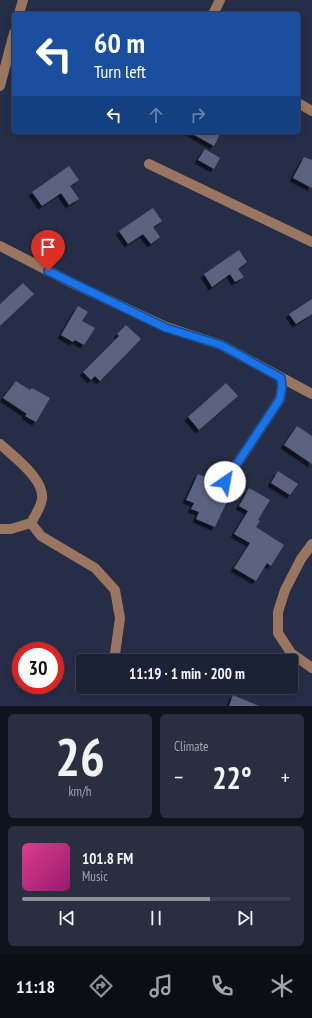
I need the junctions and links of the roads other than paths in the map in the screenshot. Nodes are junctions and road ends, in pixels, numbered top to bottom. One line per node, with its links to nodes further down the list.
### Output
1 (23, 0): 3 (street)
2 (220, 0): 4 (street)
3 (20, 12)
4 (214, 12)
5 (12, 41): 6 (street)
6 (0, 86)
7 (300, 104): 8 (street)
8 (312, 111)
9 (149, 164): 10 (street)
10 (312, 242)
11 (0, 246): 12 (street)
12 (281, 378): 13 (street); 15 (street)
13 (312, 394)
14 (0, 444): 16 (street)
15 (225, 482)
16 (31, 523): 17 (street); 19 (street)
17 (0, 528)
18 (312, 544): 20 (street)
19 (115, 654)
20 (312, 668)

